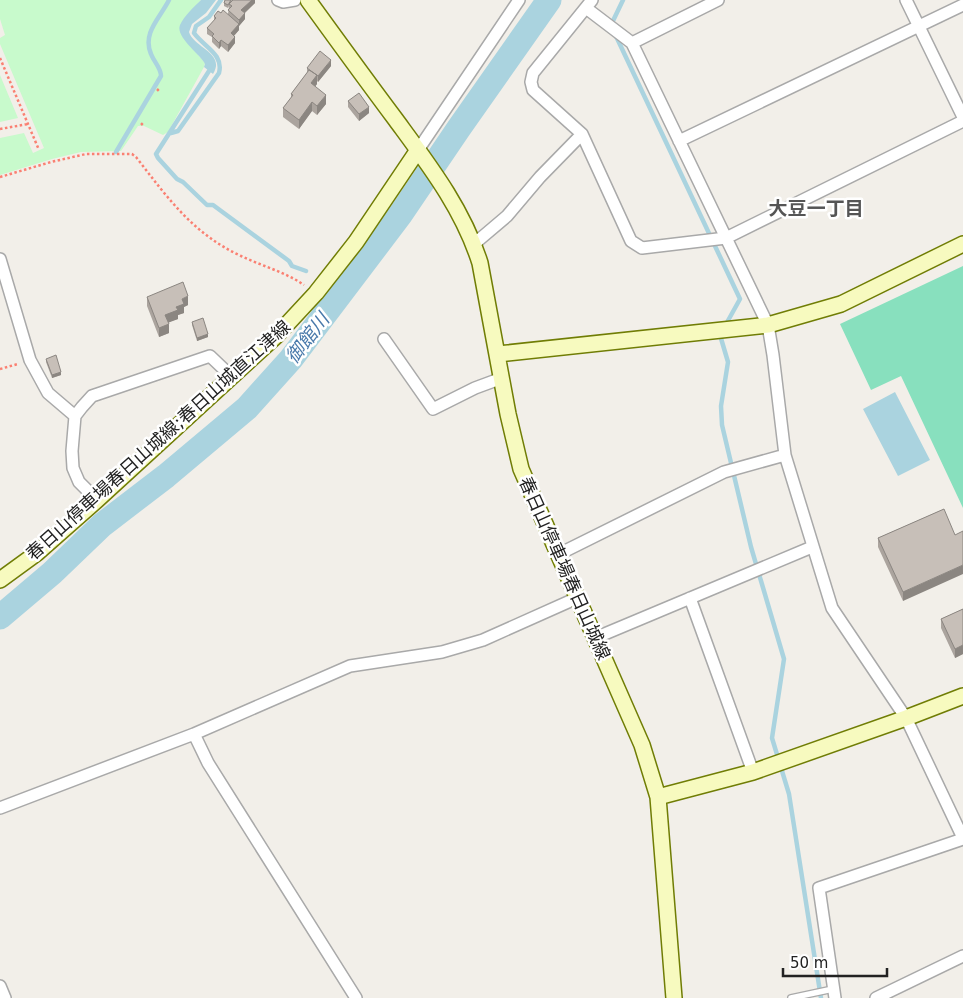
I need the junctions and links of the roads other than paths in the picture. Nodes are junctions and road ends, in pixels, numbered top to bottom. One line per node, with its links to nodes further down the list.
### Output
1 (278, 0): 2 (street)
2 (295, 0)
3 (308, 0): 15 (main road, 春日山停車場春日山城線)
4 (519, 0): 15 (street)
5 (718, 0): 10 (street)
6 (906, 0): 9 (street)
7 (589, 4): 10 (street); 13 (street)
8 (963, 5): 9 (street)
9 (920, 26): 11 (street); 14 (street)
10 (632, 43): 14 (street)
11 (963, 117)
12 (963, 121): 16 (street)
13 (582, 134): 16 (street); 17 (street)
14 (679, 141): 16 (street)
15 (418, 150): 17 (main road, 春日山停車場春日山城線); 23 (main road, 春日山停車場春日山城線;春日山城直江津線)
16 (726, 238): 20 (street)
17 (474, 244): 22 (main road, 春日山停車場春日山城線)
18 (963, 244): 20 (main road)
19 (0, 259): 25 (street)
20 (768, 325): 22 (main road); 26 (street)
21 (384, 339): 24 (street)
22 (498, 354): 24 (main road, 春日山停車場春日山城線)
23 (232, 377): 25 (street); 27 (main road, 春日山停車場春日山城線;春日山城直江津線)
24 (502, 378): 29 (main road, 春日山停車場春日山城線)
25 (75, 416): 27 (street)
26 (785, 455): 28 (street); 29 (street)
27 (97, 500): 30 (main road, 春日山停車場春日山城線;春日山城直江津線)
28 (812, 547): 32 (street); 35 (street)
29 (559, 554): 31 (main road, 春日山停車場春日山城線)
30 (0, 580)
31 (577, 598): 33 (main road, 春日山停車場春日山城線); 36 (street)
32 (690, 598): 33 (street); 37 (street)
33 (596, 638): 38 (main road, 春日山停車場春日山城線)
34 (963, 696): 35 (main road)
35 (906, 718): 37 (main road); 40 (street)
36 (194, 734): 39 (street); 45 (street)
37 (753, 772): 38 (main road)
38 (658, 797): 46 (main road, 春日山停車場春日山城線)
39 (0, 808)
40 (963, 838): 43 (street)
41 (963, 956): 48 (street)
42 (0, 986): 44 (street)
43 (834, 993): 47 (lane)
44 (5, 998)
45 (356, 998)
46 (674, 998)
47 (791, 998)
48 (876, 998)

